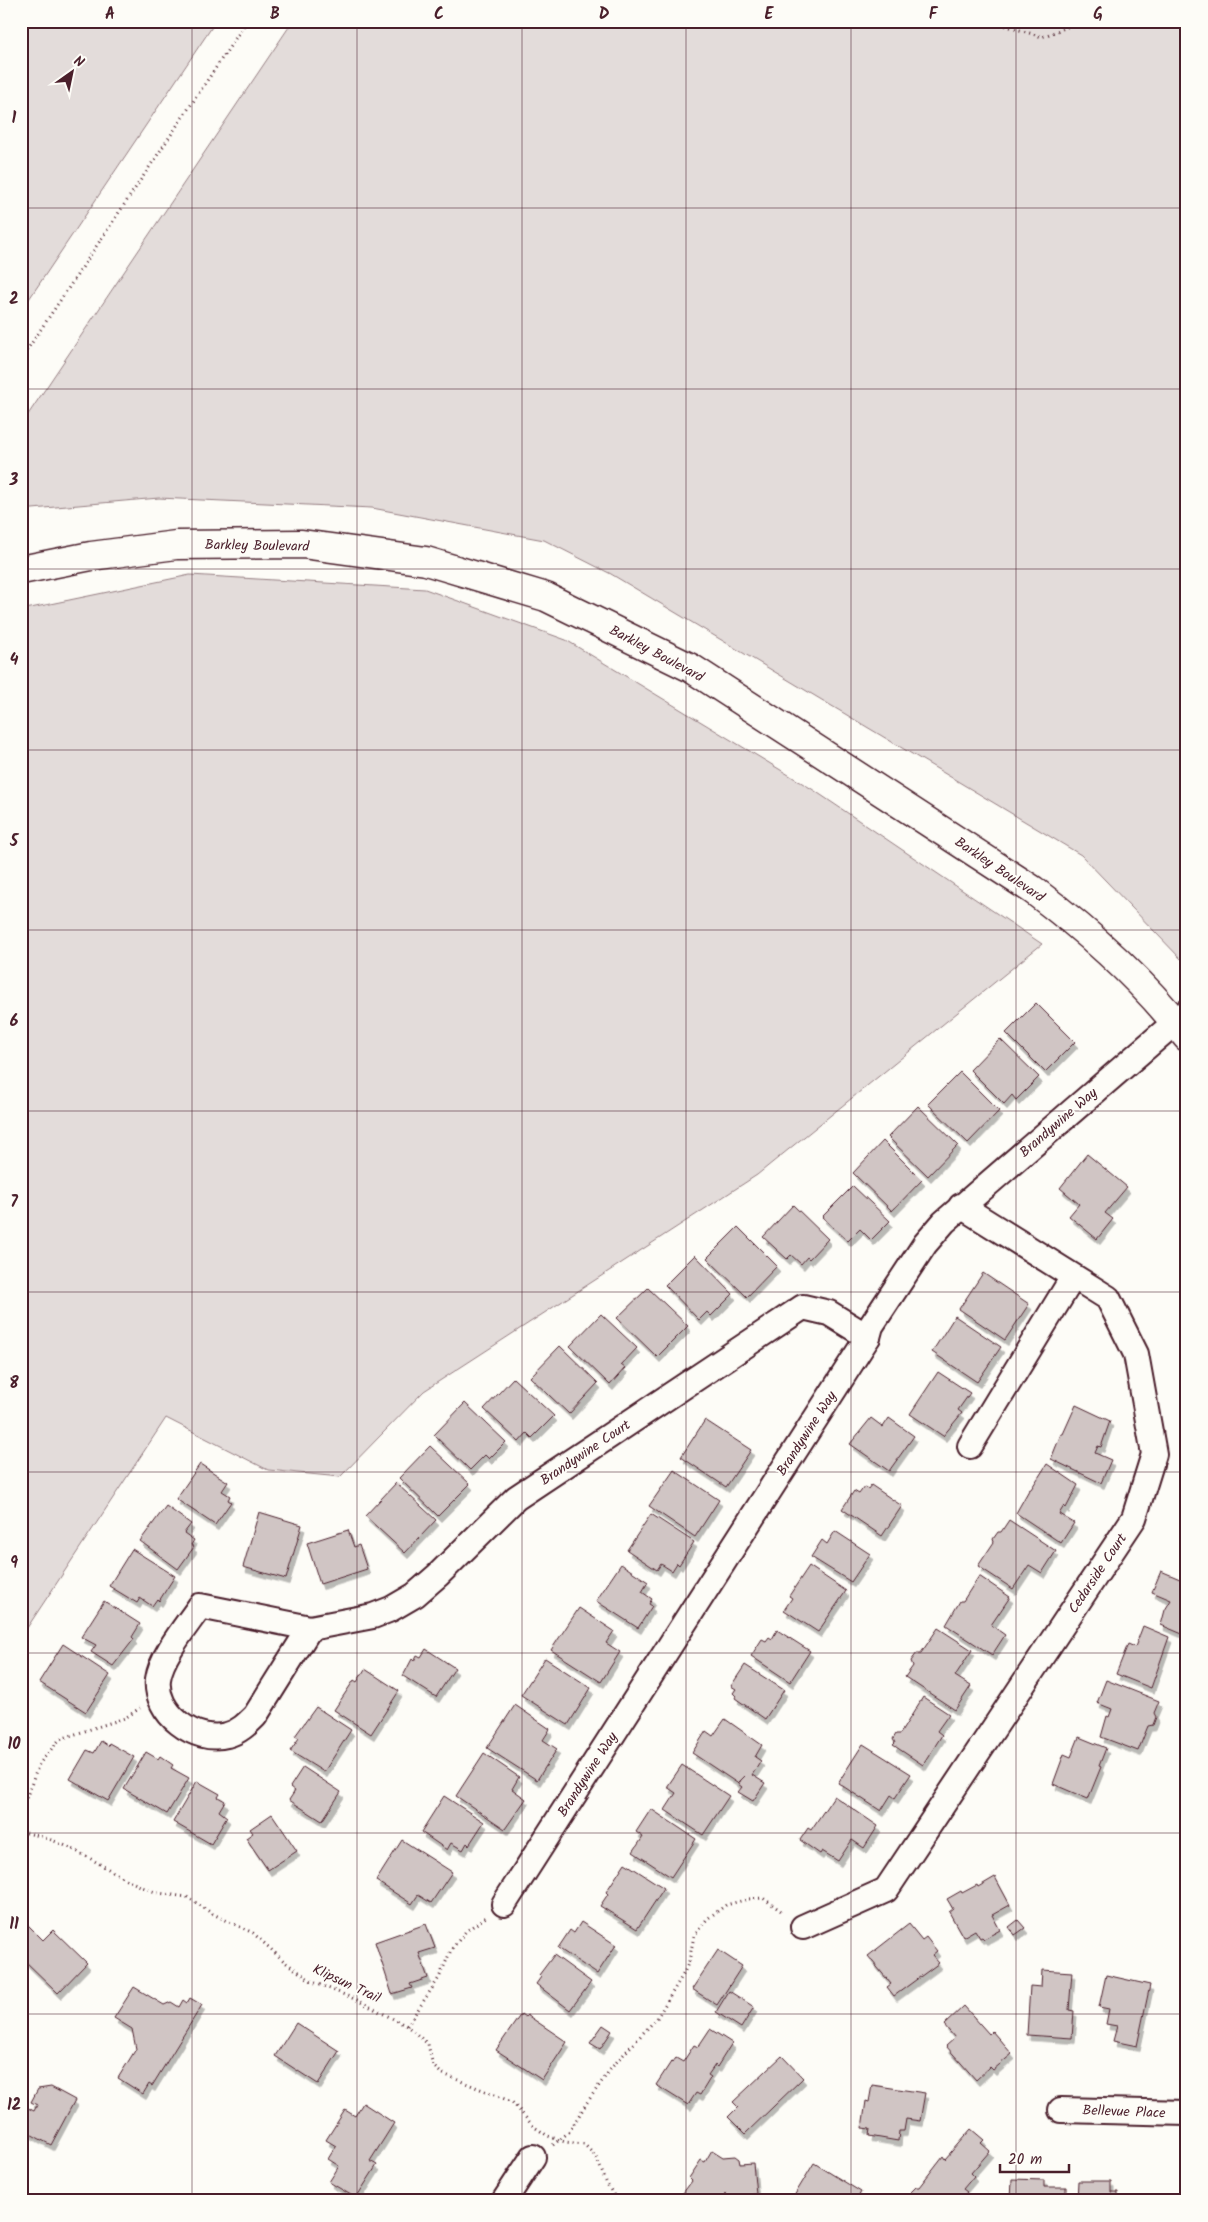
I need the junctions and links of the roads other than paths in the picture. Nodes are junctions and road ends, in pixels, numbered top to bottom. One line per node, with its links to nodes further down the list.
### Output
1 (21, 570): 2 (main road, Barkley Boulevard)
2 (1183, 1023): 3 (street, Brandywine Way)
3 (961, 1206): 4 (street, Cedarside Court); 5 (street, Brandywine Way)
4 (1073, 1276): 6 (street); 9 (street, Cedarside Court)
5 (868, 1337): 7 (street, Brandywine Court); 8 (street, Brandywine Way)
6 (970, 1446)
7 (310, 1628): 7 (street, Brandywine Court)
8 (504, 1904)
9 (803, 1927)
10 (1061, 2110): 11 (street, Bellevue Place)
11 (1187, 2113)
12 (533, 2157): 13 (street)
13 (504, 2201)

